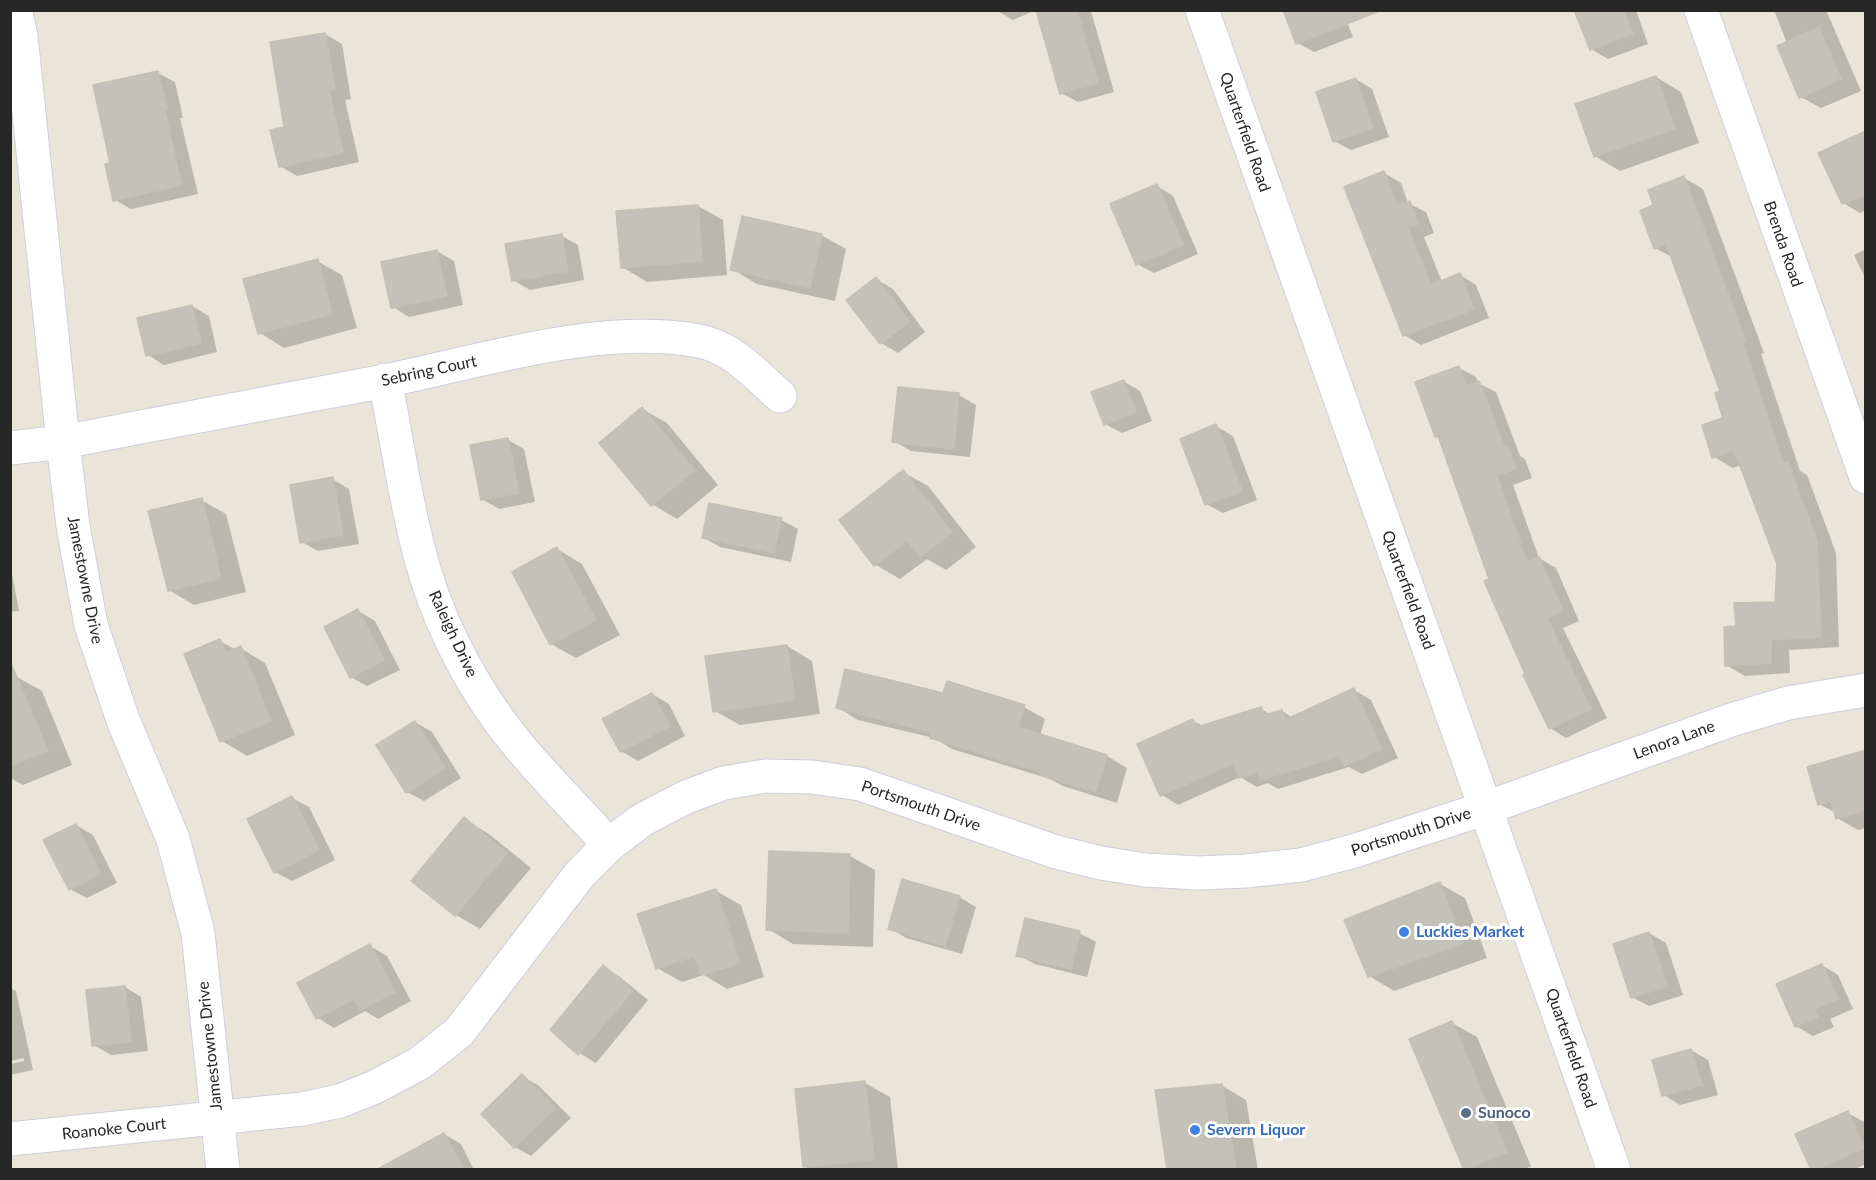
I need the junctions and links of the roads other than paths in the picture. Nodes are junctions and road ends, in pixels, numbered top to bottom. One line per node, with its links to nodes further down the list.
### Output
1 (15, 10): 6 (street, Jamestowne Drive)
2 (1202, 10): 10 (street, Quarterfield Road)
3 (1701, 10): 8 (street, Brenda Road)
4 (385, 380): 5 (street, Sebring Court); 6 (street, Sebring Court); 11 (street, Raleigh Drive)
5 (780, 396)
6 (63, 442): 7 (street, Sebring Court); 12 (street, Jamestowne Drive)
7 (10, 448)
8 (1866, 477)
9 (1866, 690): 10 (street, Lenora Lane)
10 (1486, 807): 11 (street, Portsmouth Drive); 15 (street, Quarterfield Road)
11 (609, 845): 12 (street, Portsmouth Drive)
12 (218, 1119): 13 (street, Roanoke Court); 14 (street, Jamestowne Drive)
13 (10, 1139)
14 (223, 1170)
15 (1614, 1170)

